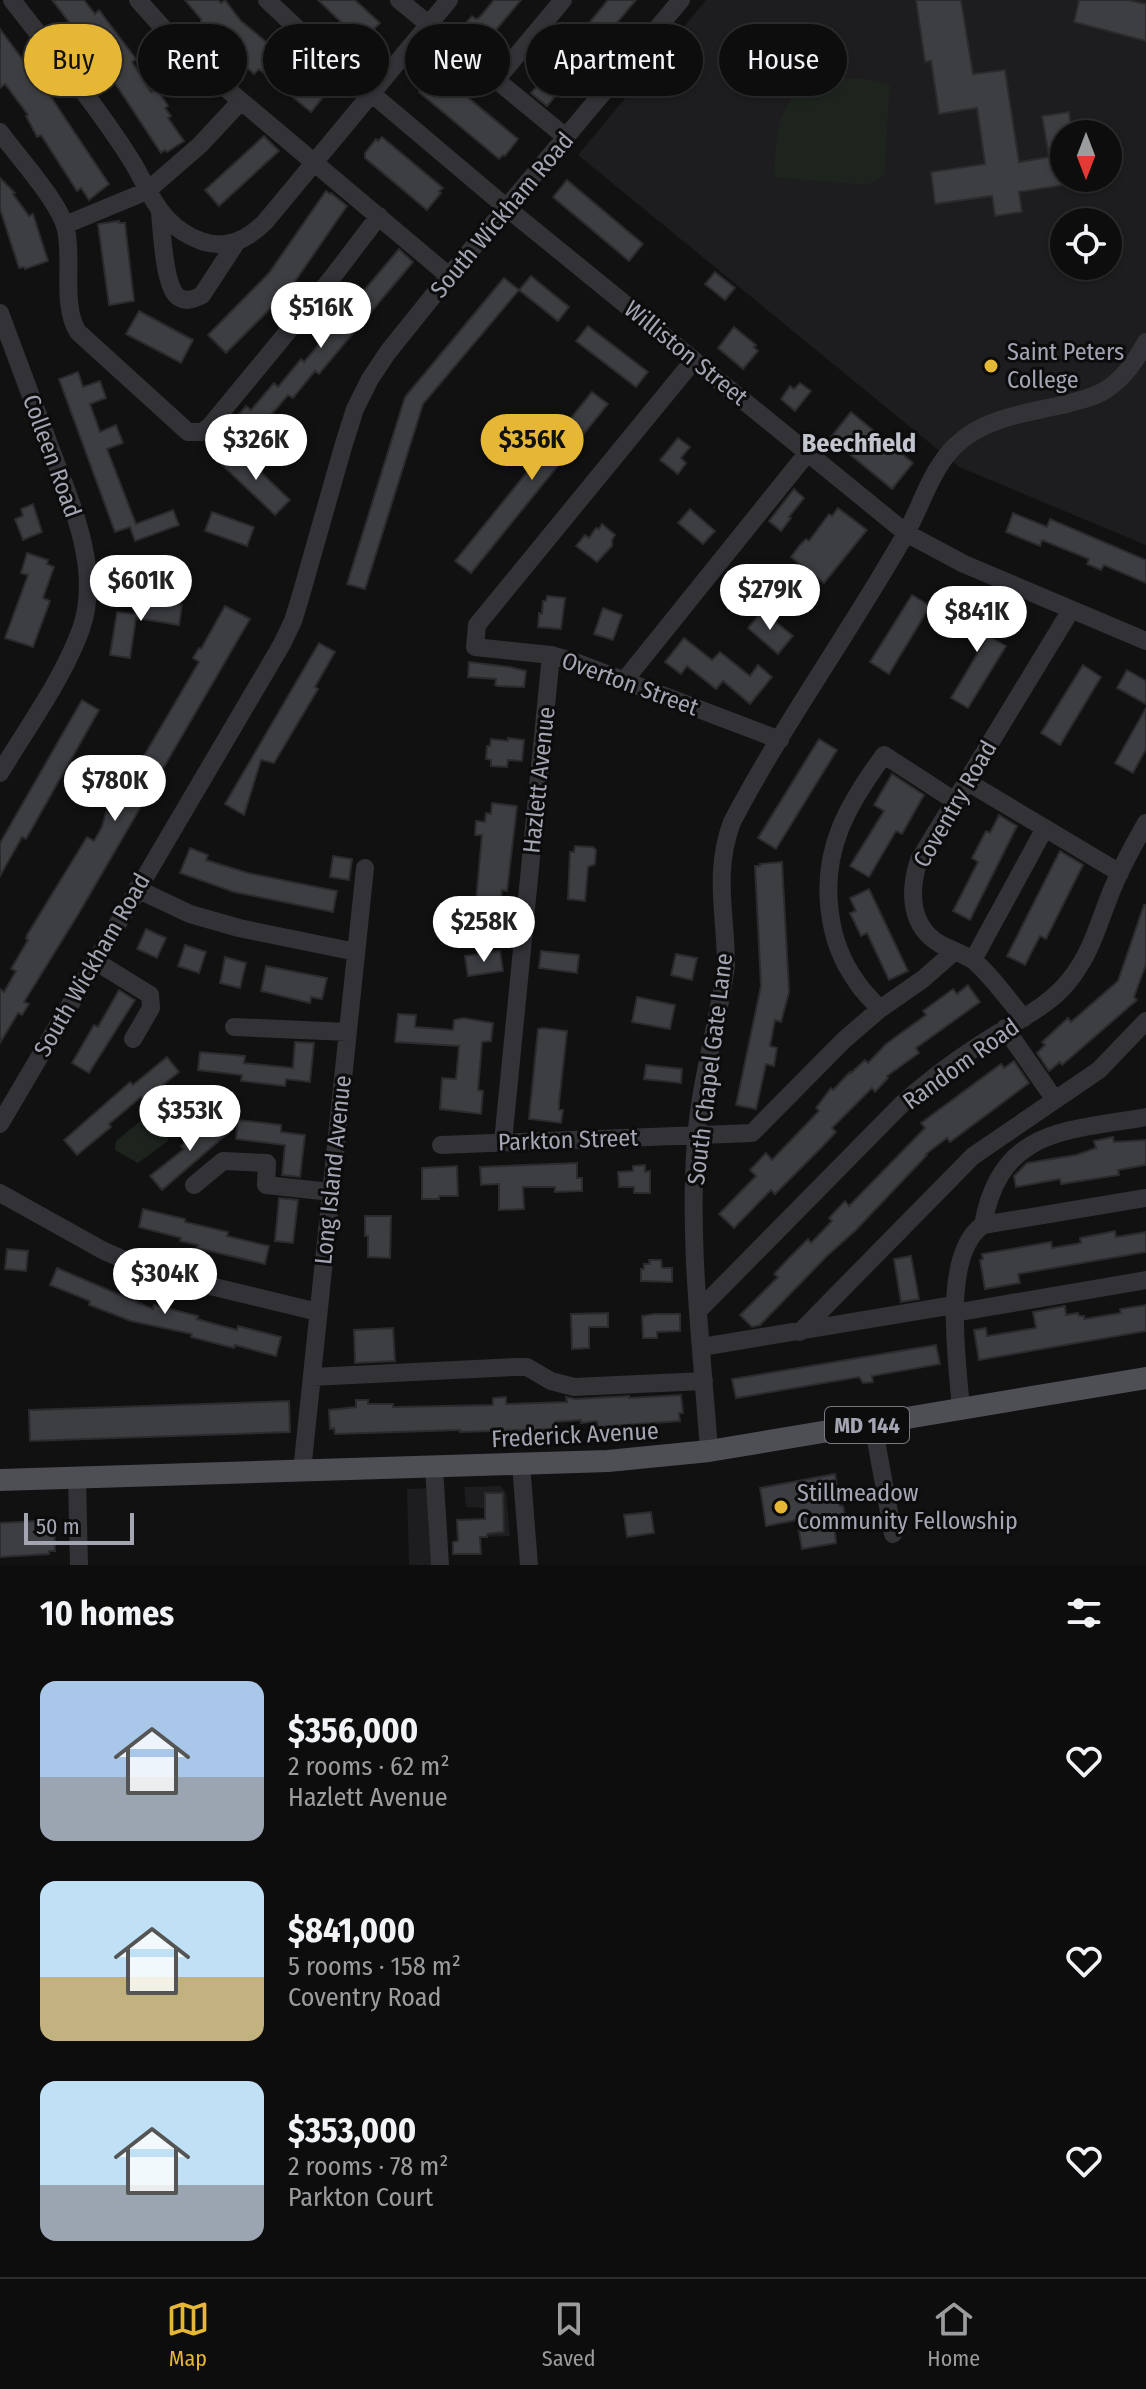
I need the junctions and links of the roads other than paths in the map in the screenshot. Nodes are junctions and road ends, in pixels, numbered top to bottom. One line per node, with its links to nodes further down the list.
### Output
1 (12, 0): 21 (street)
2 (138, 0): 17 (street)
3 (267, 0): 8 (street, Williston Street)
4 (399, 0): 9 (street)
5 (449, 0): 10 (street)
6 (563, 0): 12 (street)
7 (681, 0): 19 (street, South Wickham Road)
8 (292, 24)
9 (427, 24)
10 (429, 24)
11 (405, 53): 13 (street)
12 (510, 63)
13 (389, 72)
14 (510, 91): 19 (street)
15 (369, 96): 20 (street)
16 (373, 96): 22 (street, Williston Street)
17 (240, 102): 20 (street); 21 (street)
18 (0, 132): 25 (street)
19 (567, 138): 22 (street, South Wickham Road)
20 (314, 163): 24 (street); 26 (street)
21 (147, 191): 23 (street); 25 (street)
22 (507, 208): 27 (street, South Wickham Road); 30 (street, Williston Street)
23 (160, 213): 26 (street); 26 (street)
24 (379, 216): 25 (street); 27 (street)
25 (65, 225)
26 (236, 243)
27 (449, 276): 46 (street, South Wickham Road)
28 (0, 313): 38 (street, Colleen Road)
29 (1146, 342): 32 (street, South Chapel Gate Lane)
30 (694, 360): 31 (street, Williston Street); 35 (street, Overton Street)
31 (809, 451): 32 (street, Williston Street); 36 (street)
32 (906, 533): 33 (street, Williston Street); 37 (street, South Chapel Gate Lane)
33 (1071, 610): 34 (street, Williston Street); 39 (street, Coventry Road)
34 (1146, 641)
35 (551, 655): 36 (street, Overton Street); 62 (street, Hazlett Avenue)
36 (624, 681): 37 (street, Overton Street)
37 (780, 740): 61 (street, South Chapel Gate Lane)
38 (0, 773)
39 (966, 781): 40 (street, Coventry Road); 42 (street)
40 (955, 801): 47 (street, Coventry Road); 51 (street)
41 (1146, 823): 43 (street, Random Road)
42 (1045, 828): 45 (street); 49 (street)
43 (1137, 858): 45 (street, Random Road)
44 (365, 868): 48 (street, Long Island Avenue)
45 (1120, 873): 52 (street, Random Road)
46 (137, 889): 48 (street); 50 (street, South Wickham Road)
47 (955, 951): 49 (street, Coventry Road); 51 (street, Parkton Street)
48 (356, 952): 56 (street, Long Island Avenue)
49 (973, 960): 52 (street, Coventry Road)
50 (95, 961): 57 (street); 60 (street, South Wickham Road)
51 (880, 1009): 61 (street, Parkton Street)
52 (1024, 1018): 55 (street, Random Road)
53 (1146, 1021): 58 (street)
54 (234, 1027): 56 (street)
55 (1005, 1028): 58 (street); 71 (street, Random Road)
56 (348, 1032): 65 (street, Long Island Avenue)
57 (133, 1039)
58 (1055, 1100): 73 (street)
59 (1146, 1117): 68 (street)
60 (0, 1124)
61 (696, 1136): 62 (street, Parkton Street); 71 (street, South Chapel Gate Lane)
62 (503, 1142): 63 (street, Parkton Street)
63 (441, 1145)
64 (194, 1185): 65 (street)
65 (331, 1192): 72 (street, Long Island Avenue)
66 (0, 1193): 72 (street)
67 (1146, 1198): 68 (street)
68 (983, 1225): 70 (street)
69 (1146, 1280): 70 (street)
70 (954, 1309): 73 (street); 78 (street)
71 (699, 1310): 74 (street, South Chapel Gate Lane)
72 (318, 1312): 75 (street, Long Island Avenue)
73 (800, 1332): 74 (street)
74 (702, 1347): 77 (street, South Chapel Gate Lane)
75 (312, 1377): 77 (street); 83 (street, Long Island Avenue)
76 (1146, 1378): 78 (main road, Frederick Avenue / MD 144)
77 (704, 1381): 80 (street, South Chapel Gate Lane)
78 (961, 1410): 79 (main road, Frederick Avenue / MD 144)
79 (873, 1424): 80 (main road, Frederick Avenue / MD 144); 86 (street)
80 (709, 1451): 81 (main road, Frederick Avenue / MD 144)
81 (521, 1464): 82 (main road, Frederick Avenue / MD 144); 89 (street)
82 (434, 1467): 83 (main road, Frederick Avenue / MD 144); 88 (street)
83 (302, 1471): 84 (main road, Frederick Avenue / MD 144)
84 (77, 1478): 85 (main road, Frederick Avenue / MD 144); 87 (street)
85 (0, 1480)
86 (893, 1534)
87 (79, 1565)
88 (440, 1565)
89 (529, 1565)

